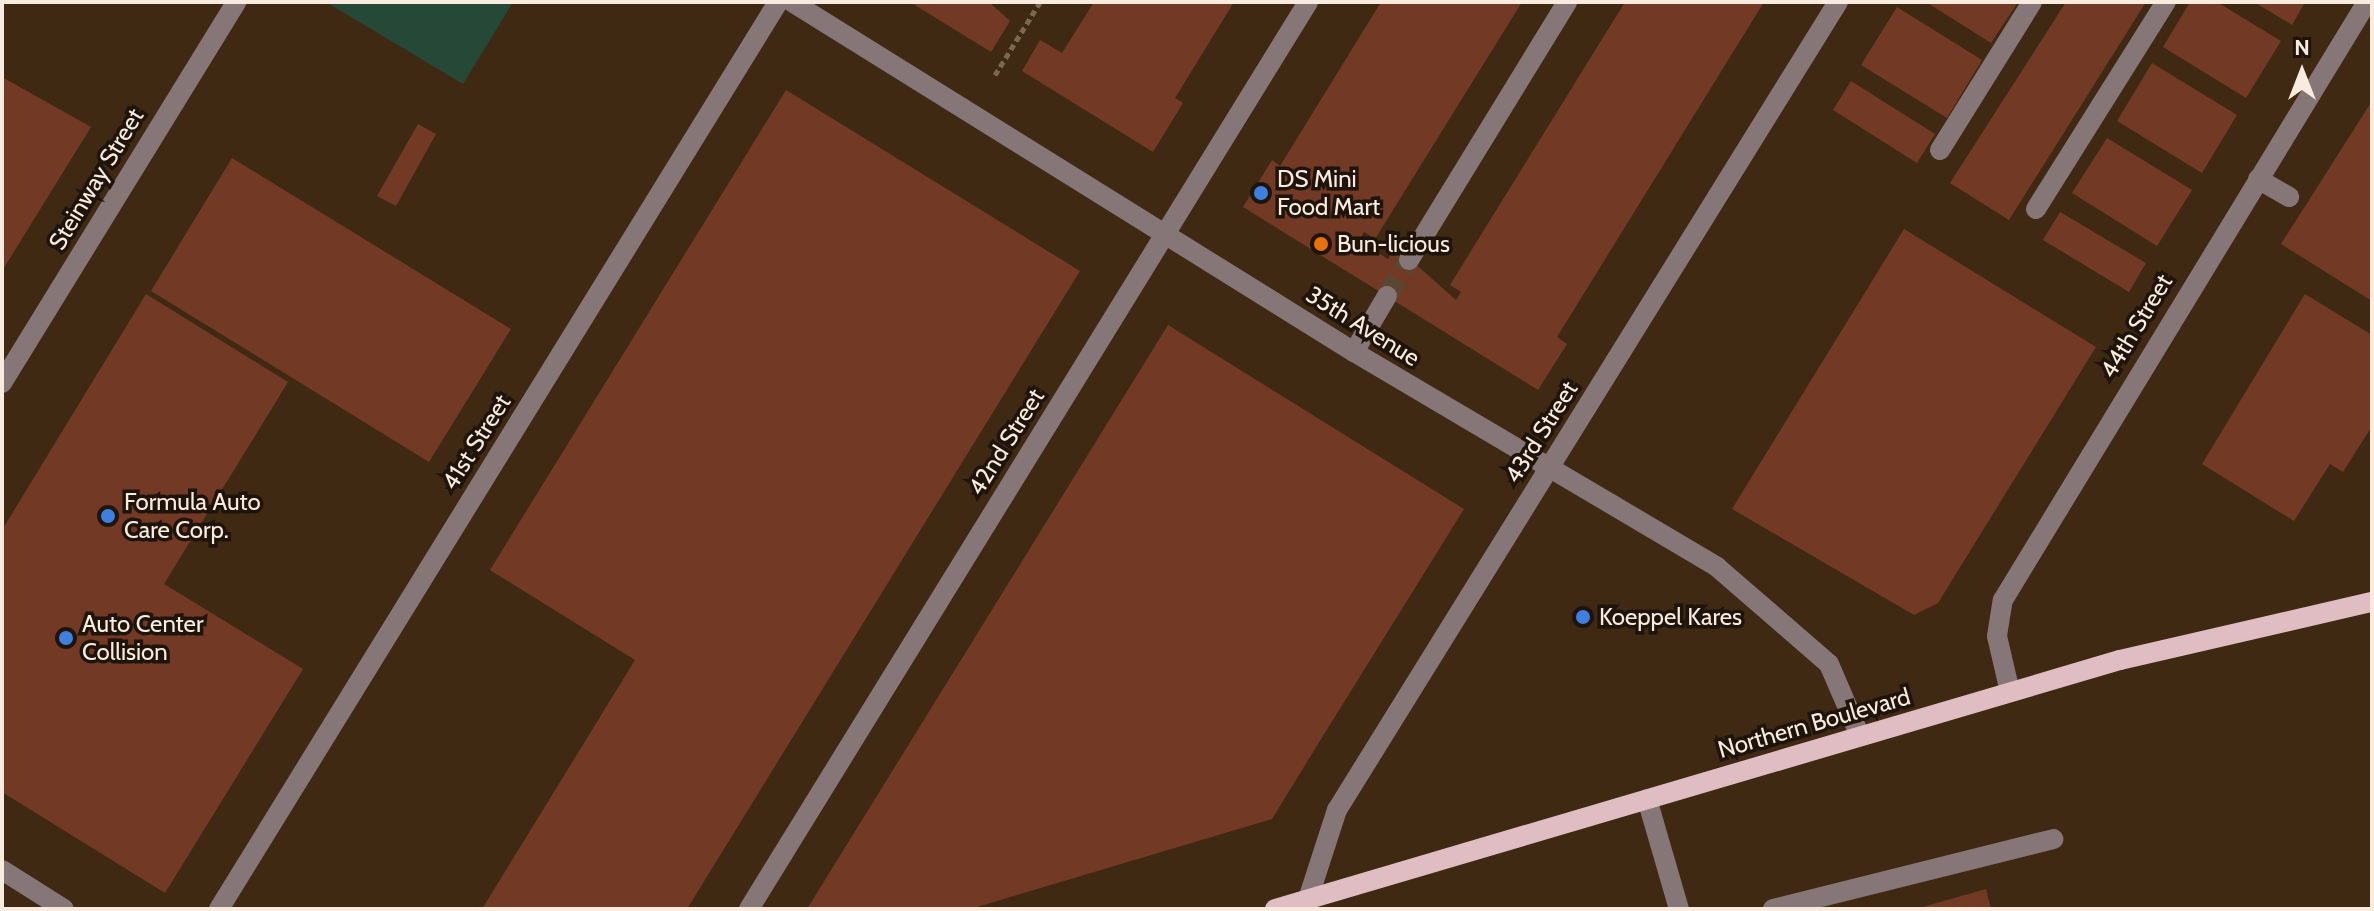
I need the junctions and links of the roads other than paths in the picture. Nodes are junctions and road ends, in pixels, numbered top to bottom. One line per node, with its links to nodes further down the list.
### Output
1 (236, 2): 18 (street, Steinway Street)
2 (778, 2): 28 (street, 41st Street)
3 (792, 2): 14 (street, 35th Avenue)
4 (1308, 2): 14 (street, 42nd Street)
5 (1567, 2): 15 (street)
6 (1838, 2): 19 (street, 43rd Street)
7 (2032, 2): 10 (street)
8 (2166, 2): 13 (street)
9 (2367, 2): 11 (street, 44th Street)
10 (1940, 150)
11 (2258, 179): 12 (street); 21 (street, 44th Street)
12 (2289, 197)
13 (2036, 209)
14 (1166, 232): 17 (street, 35th Avenue); 29 (street, 42nd Street)
15 (1409, 260)
16 (1387, 296): 17 (street)
17 (1354, 352): 19 (street, 35th Avenue)
18 (2, 383)
19 (1549, 469): 22 (street, 35th Avenue); 26 (street, 43rd Street)
20 (2372, 602): 21 (main road, Northern Boulevard)
21 (2010, 692): 22 (main road, Northern Boulevard)
22 (1860, 736): 23 (main road, Northern Boulevard)
23 (1647, 799): 26 (main road, Northern Boulevard); 31 (street)
24 (2053, 839): 32 (street)
25 (2, 870): 27 (street)
26 (1308, 899): 30 (main road, Northern Boulevard)
27 (64, 909)
28 (219, 909)
29 (749, 909)
30 (1275, 909)
31 (1679, 909)
32 (1773, 909)

